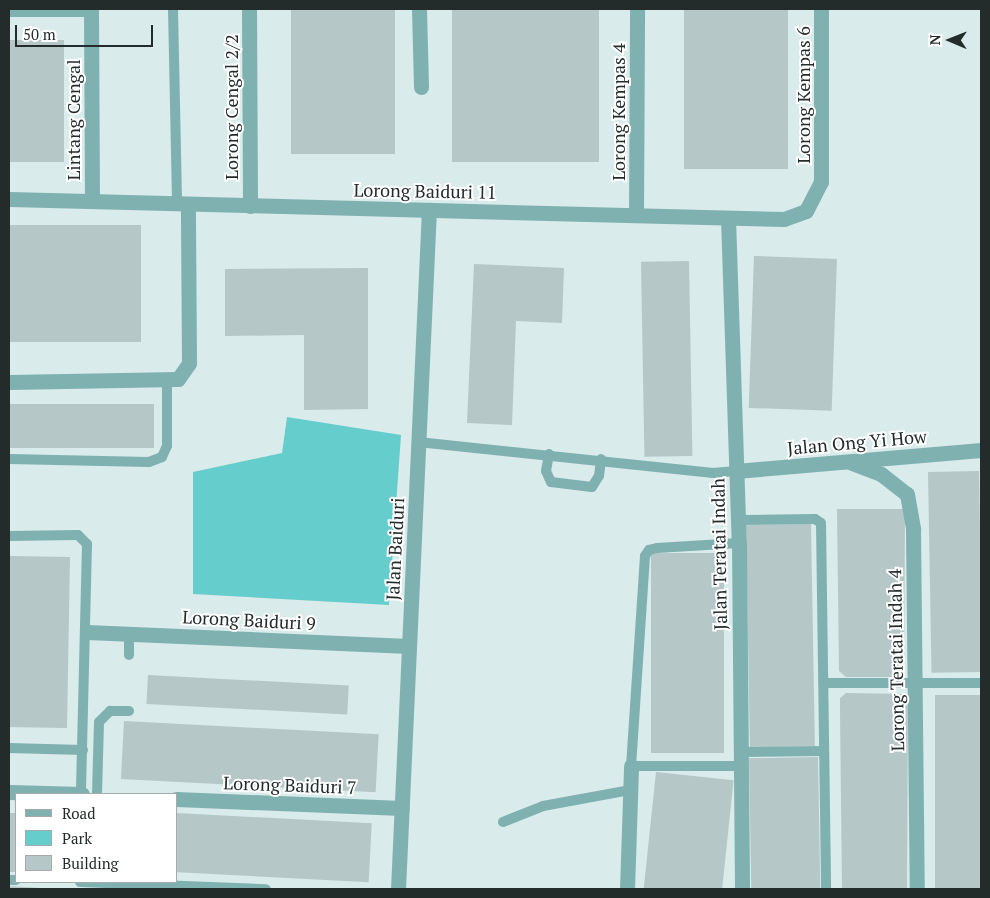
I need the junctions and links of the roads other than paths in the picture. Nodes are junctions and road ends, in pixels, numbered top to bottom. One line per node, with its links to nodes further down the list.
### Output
1 (9, 9): 2 (street)
2 (91, 9): 11 (street, Lintang Cengal)
3 (173, 9): 12 (lane)
4 (249, 9): 13 (street, Lorong Cengal 2/2)
5 (419, 9): 8 (street)
6 (637, 9): 15 (street, Lorong Kempas 4)
7 (822, 9): 9 (street, Lorong Kempas 6)
8 (421, 87)
9 (822, 182): 16 (street, Lorong Baiduri 11)
10 (9, 200): 11 (street, Lorong Baiduri 11)
11 (92, 201): 12 (street, Lorong Baiduri 11)
12 (183, 204): 13 (street, Lorong Baiduri 11); 17 (street)
13 (250, 206): 14 (street, Lorong Baiduri 11)
14 (429, 210): 15 (street, Lorong Baiduri 11); 19 (street, Jalan Baiduri)
15 (636, 215): 16 (street, Lorong Baiduri 11)
16 (728, 218): 25 (street, Jalan Teratai Indah)
17 (172, 379): 18 (street); 22 (lane)
18 (9, 382)
19 (418, 442): 21 (lane); 31 (street, Jalan Baiduri)
20 (981, 450): 24 (street, Jalan Ong Yi How)
21 (549, 454): 23 (lane); 23 (lane)
22 (9, 459)
23 (601, 459): 25 (lane)
24 (852, 463): 25 (street, Jalan Ong Yi How); 34 (street, Lorong Teratai Indah 4)
25 (736, 471): 26 (street, Jalan Teratai Indah)
26 (738, 520): 28 (street, Jalan Teratai Indah); 33 (lane)
27 (9, 536): 29 (lane)
28 (739, 543): 40 (street, Jalan Teratai Indah); 41 (lane)
29 (86, 632): 30 (street, Lorong Baiduri 9); 38 (lane)
30 (129, 633): 31 (street, Lorong Baiduri 9); 32 (lane)
31 (409, 646): 48 (street, Jalan Baiduri)
32 (129, 654)
33 (824, 683): 34 (lane); 39 (lane)
34 (914, 683): 35 (lane); 56 (street, Lorong Teratai Indah 4)
35 (981, 683)
36 (129, 710): 46 (lane)
37 (9, 748): 38 (lane)
38 (83, 750): 45 (lane)
39 (824, 751): 40 (lane); 55 (lane)
40 (741, 759): 41 (lane); 54 (street, Jalan Teratai Indah)
41 (631, 766): 42 (street)
42 (630, 790): 49 (lane); 53 (street)
43 (9, 792): 44 (street)
44 (46, 793)
45 (82, 793)
46 (97, 793)
47 (178, 799): 48 (street, Lorong Baiduri 7)
48 (402, 808): 52 (street, Jalan Baiduri)
49 (503, 822)
50 (131, 883): 51 (lane)
51 (266, 889)
52 (398, 889)
53 (627, 889)
54 (742, 889)
55 (826, 889)
56 (917, 889)

